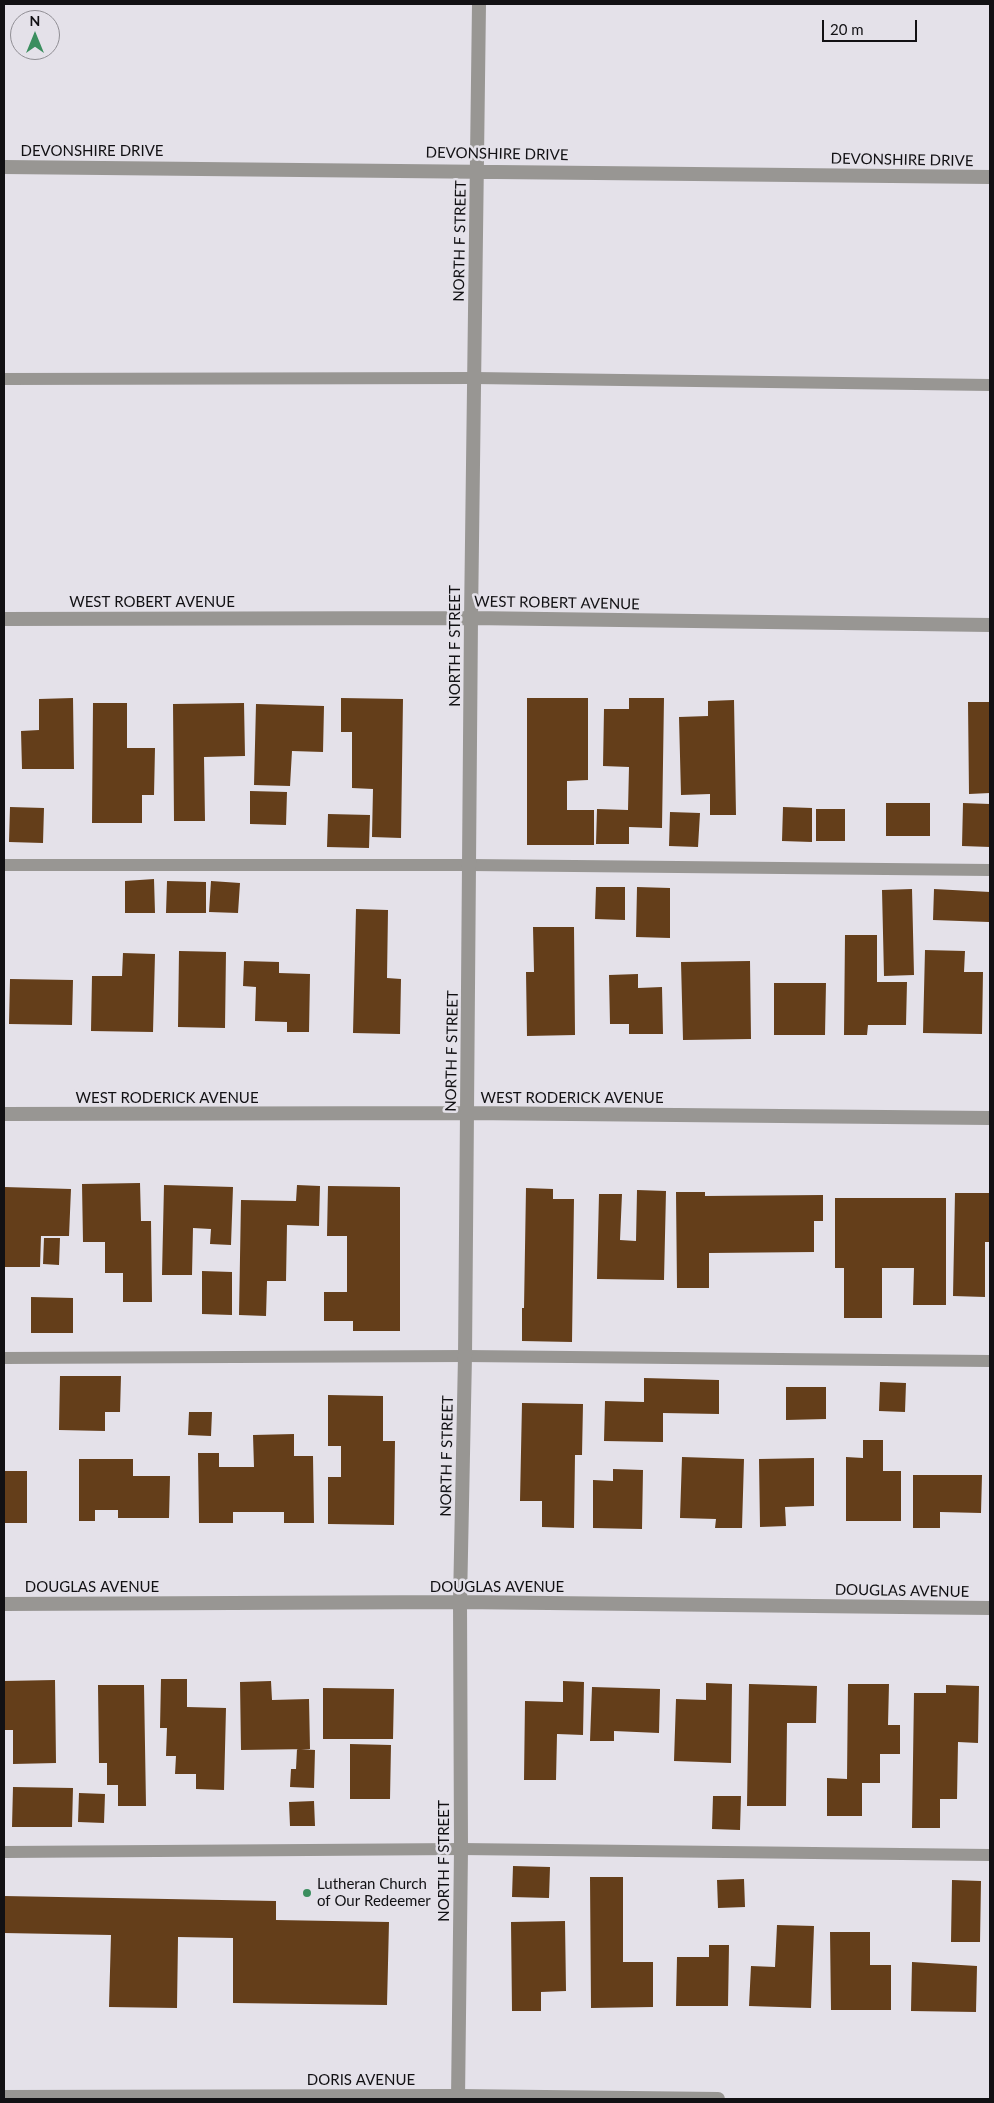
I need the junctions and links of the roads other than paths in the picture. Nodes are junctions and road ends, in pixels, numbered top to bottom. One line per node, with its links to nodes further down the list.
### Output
1 (479, 4): 3 (street, NORTH F STREET)
2 (4, 167): 3 (street, DEVONSHIRE DRIVE)
3 (477, 170): 4 (street, DEVONSHIRE DRIVE); 5 (street, NORTH F STREET)
4 (990, 177)
5 (475, 378): 6 (lane); 7 (lane); 8 (street, NORTH F STREET)
6 (4, 379)
7 (990, 385)
8 (471, 618): 9 (street, WEST ROBERT AVENUE); 10 (street, WEST ROBERT AVENUE); 12 (street, NORTH F STREET)
9 (4, 619)
10 (990, 626)
11 (4, 865): 12 (lane)
12 (470, 865): 13 (lane); 14 (street, NORTH F STREET)
13 (990, 870)
14 (467, 1113): 15 (street, WEST RODERICK AVENUE); 16 (street, WEST RODERICK AVENUE); 17 (street, NORTH F STREET)
15 (4, 1114)
16 (990, 1118)
17 (465, 1356): 18 (lane); 19 (lane); 20 (street, NORTH F STREET)
18 (4, 1358)
19 (990, 1362)
20 (460, 1602): 21 (street, DOUGLAS AVENUE); 22 (street, DOUGLAS AVENUE); 23 (street, NORTH F STREET)
21 (4, 1604)
22 (990, 1608)
23 (461, 1849): 24 (lane); 25 (lane); 27 (street, NORTH F STREET)
24 (4, 1852)
25 (990, 1855)
26 (4, 2097): 27 (street, DORIS AVENUE)
27 (458, 2098): 28 (street, DORIS AVENUE)
28 (718, 2099)

